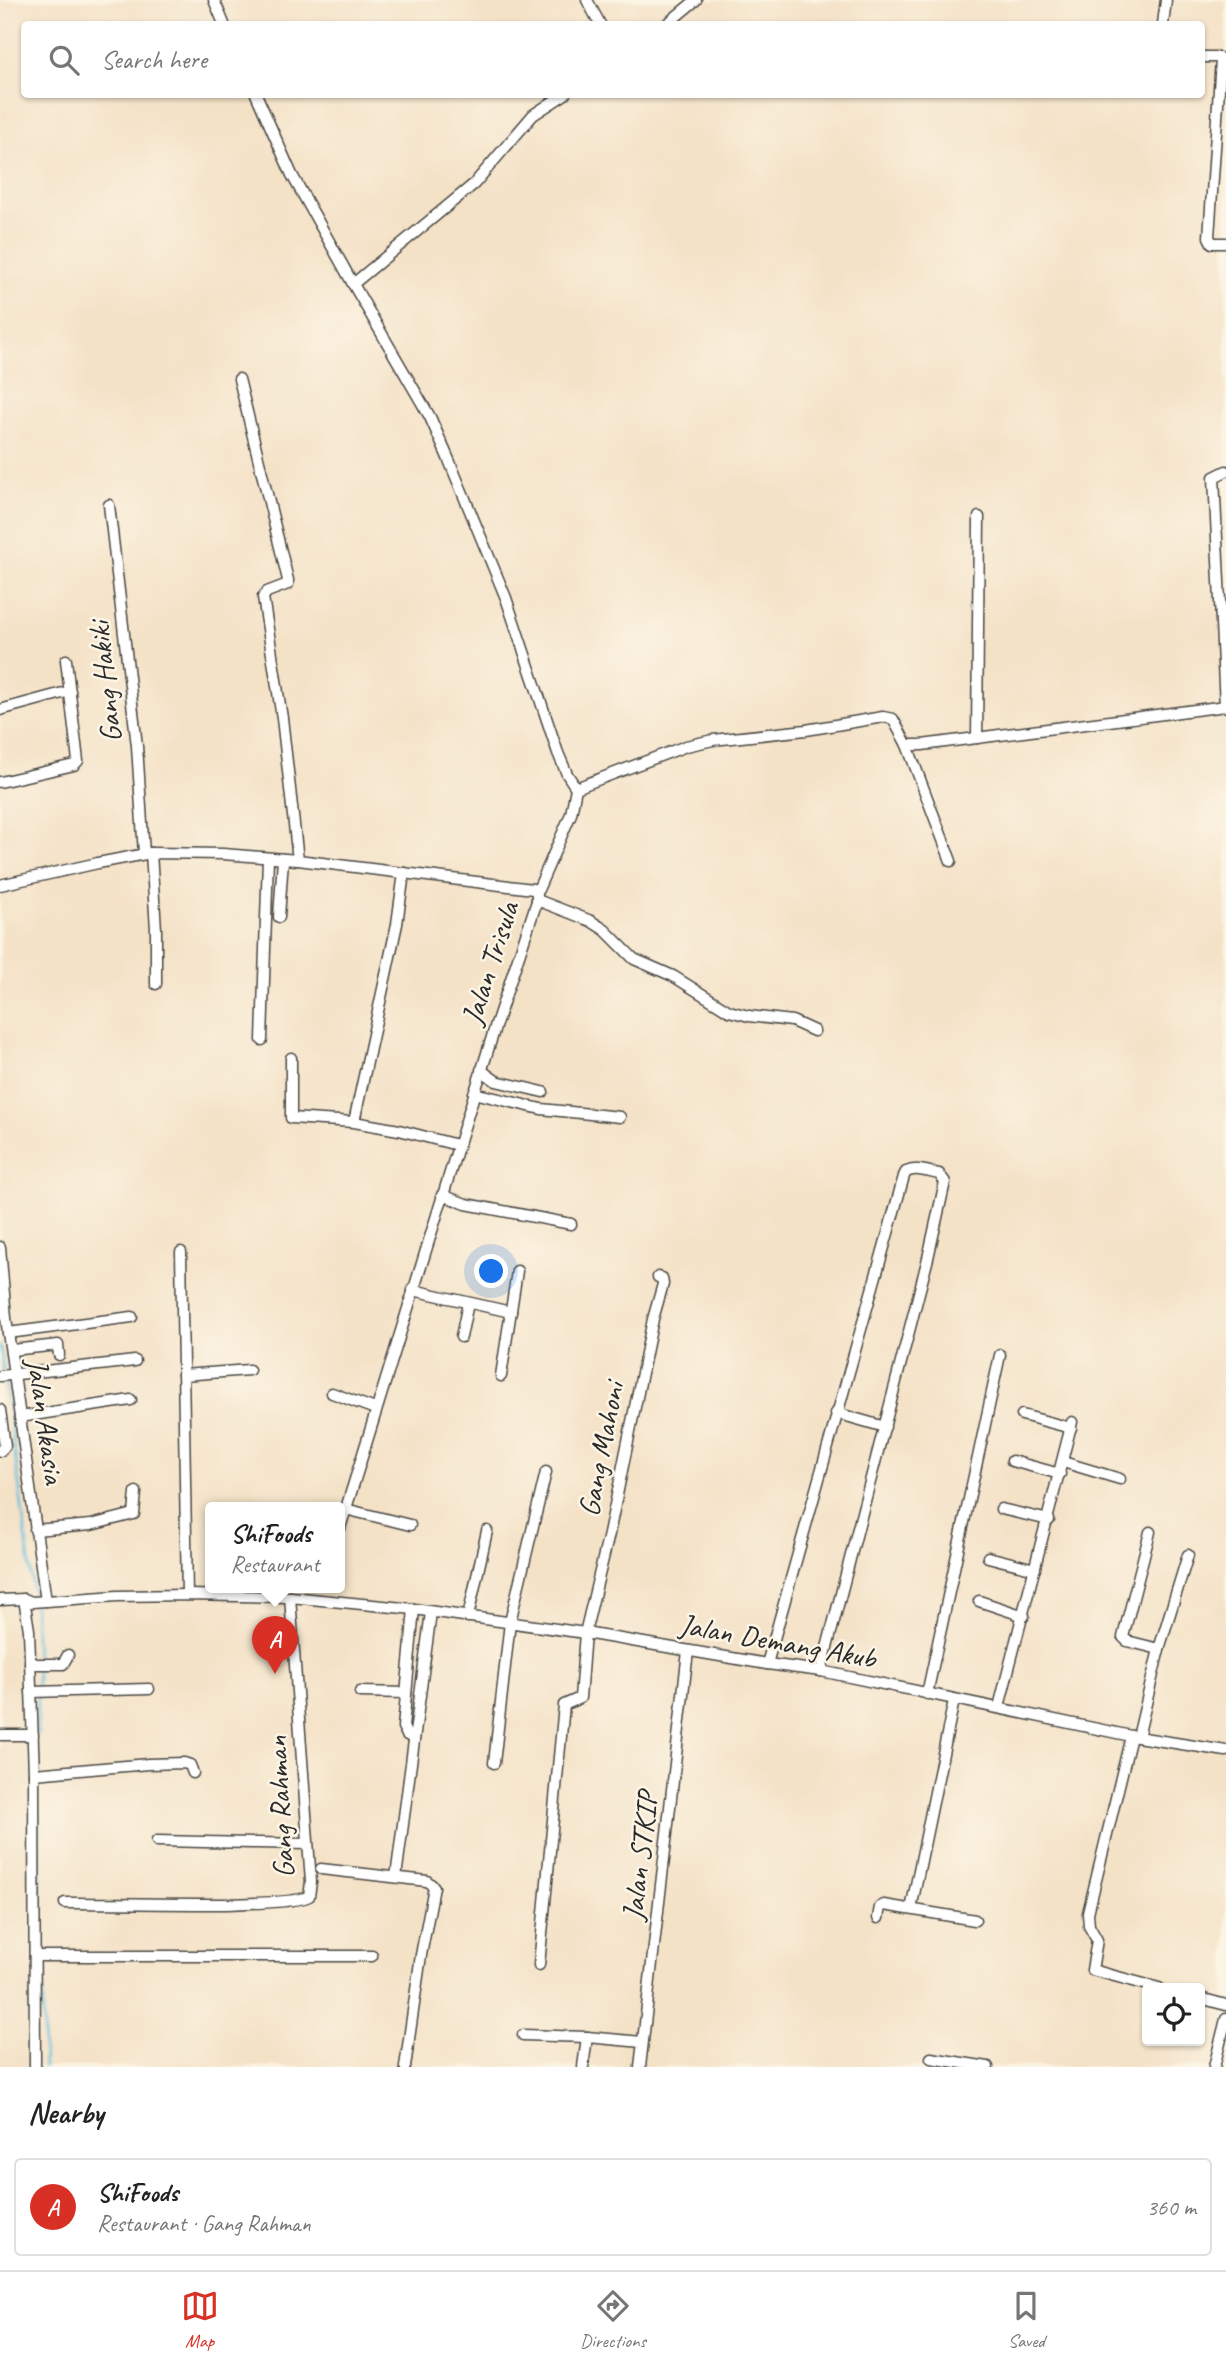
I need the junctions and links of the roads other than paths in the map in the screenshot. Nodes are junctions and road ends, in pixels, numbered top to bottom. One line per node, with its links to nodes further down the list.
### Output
1 (214, 0): 5 (street)
2 (587, 0): 6 (street)
3 (696, 0): 7 (street)
4 (1166, 0): 8 (street)
5 (223, 21)
6 (598, 21)
7 (671, 21)
8 (1163, 21)
9 (1205, 57): 12 (street)
10 (258, 98): 13 (street)
11 (559, 98): 13 (street)
12 (1226, 243)
13 (357, 281): 25 (street)
14 (239, 379): 29 (street)
15 (1226, 471): 20 (street)
16 (109, 505): 26 (street, Gang Hakiki)
17 (979, 517): 22 (street)
18 (66, 660): 19 (street)
19 (70, 691): 21 (street); 24 (street)
20 (1225, 706): 22 (street)
21 (0, 710)
22 (977, 738): 23 (street)
23 (914, 745): 25 (street); 30 (street)
24 (0, 782)
25 (576, 788): 33 (street)
26 (147, 854): 27 (street, Jalan Trisula); 32 (street, Jalan Trisula); 35 (street, Gang Hakiki)
27 (268, 858): 28 (street, Jalan Trisula); 37 (street)
28 (283, 859): 29 (street, Jalan Trisula); 34 (street)
29 (298, 860): 31 (street, Jalan Trisula)
30 (951, 861)
31 (404, 873): 33 (street, Jalan Trisula); 43 (street)
32 (0, 885)
33 (537, 896): 36 (street); 39 (street, Jalan Trisula)
34 (279, 917)
35 (156, 984)
36 (814, 1031)
37 (262, 1040)
38 (291, 1058): 43 (street)
39 (481, 1070): 40 (street); 41 (street, Jalan Trisula)
40 (543, 1092)
41 (474, 1093): 42 (street); 44 (street, Jalan Trisula)
42 (621, 1117)
43 (355, 1122): 44 (street)
44 (457, 1145): 45 (street, Jalan Trisula)
45 (442, 1195): 46 (street); 52 (street, Jalan Trisula)
46 (571, 1224)
47 (0, 1247): 49 (street, Jalan Akasia)
48 (181, 1252): 64 (street)
49 (1, 1271): 56 (street, Jalan Akasia)
50 (517, 1271): 54 (street)
51 (658, 1276): 104 (street, Gang Mahoni)
52 (413, 1290): 53 (street); 69 (street, Jalan Trisula)
53 (468, 1303): 54 (street); 57 (street)
54 (510, 1312): 66 (street)
55 (132, 1318): 56 (street)
56 (4, 1325): 58 (street, Jalan Akasia)
57 (461, 1337)
58 (12, 1350): 59 (street); 63 (street, Jalan Akasia)
59 (60, 1355)
60 (1000, 1355): 115 (street)
61 (135, 1361): 63 (street)
62 (249, 1370): 64 (street)
63 (13, 1374): 65 (street); 73 (street, Jalan Akasia)
64 (183, 1375): 93 (street)
65 (0, 1376)
66 (501, 1376)
67 (332, 1393): 69 (street)
68 (131, 1400): 73 (street)
69 (375, 1409): 83 (street, Jalan Trisula)
70 (0, 1410): 75 (street)
71 (836, 1413): 74 (street); 74 (street); 108 (street)
72 (1022, 1415): 77 (street)
73 (20, 1417): 86 (street, Jalan Akasia)
74 (885, 1427): 110 (street)
75 (0, 1451)
76 (1012, 1461): 79 (street)
77 (1063, 1462): 79 (street); 80 (street)
78 (547, 1472): 103 (street)
79 (1060, 1474): 84 (street)
80 (1120, 1479)
81 (136, 1492): 86 (street)
82 (1001, 1508): 84 (street)
83 (345, 1509): 85 (street)
84 (1049, 1520): 91 (street)
85 (410, 1525)
86 (35, 1530): 97 (street, Jalan Akasia)
87 (487, 1531): 102 (street)
88 (1150, 1532): 105 (street)
89 (1188, 1555): 105 (street)
90 (988, 1557): 91 (street)
91 (1035, 1569): 101 (street)
92 (320, 1593): 96 (street)
93 (187, 1595): 94 (street, Jalan Demang Akub); 97 (street, Jalan Demang Akub)
94 (290, 1597): 96 (street, Jalan Demang Akub); 127 (street, Gang Rahman)
95 (0, 1600): 97 (street, Jalan Demang Akub)
96 (318, 1600): 99 (street, Jalan Demang Akub)
97 (36, 1601): 109 (street, Jalan Akasia)
98 (979, 1601): 101 (street)
99 (414, 1609): 100 (street, Jalan Demang Akub); 114 (street)
100 (431, 1612): 102 (street, Jalan Demang Akub); 121 (street)
101 (1024, 1616): 117 (street)
102 (468, 1617): 103 (street, Jalan Demang Akub)
103 (510, 1622): 104 (street, Jalan Demang Akub); 123 (street)
104 (585, 1633): 106 (street, Jalan Demang Akub); 136 (street, Gang Mahoni)
105 (1159, 1649): 120 (street)
106 (692, 1651): 108 (street, Jalan Demang Akub); 143 (street, Jalan STKIP)
107 (68, 1655): 109 (street)
108 (767, 1664): 110 (street, Jalan Demang Akub)
109 (36, 1665): 112 (street, Jalan Akasia)
110 (821, 1671): 115 (street, Jalan Demang Akub)
111 (149, 1689): 112 (street)
112 (38, 1692): 119 (street, Jalan Akasia)
113 (360, 1692): 114 (street)
114 (406, 1693): 121 (street)
115 (927, 1694): 116 (street, Jalan Demang Akub)
116 (954, 1700): 117 (street, Jalan Demang Akub); 131 (street)
117 (999, 1707): 120 (street, Jalan Demang Akub)
118 (0, 1735): 119 (street)
119 (33, 1735): 125 (street, Jalan Akasia)
120 (1134, 1736): 122 (street, Jalan Demang Akub); 137 (street)
121 (414, 1738): 129 (street)
122 (1226, 1752)
123 (494, 1763)
124 (193, 1773): 125 (street)
125 (39, 1774): 134 (street, Jalan Akasia)
126 (157, 1840): 127 (street)
127 (307, 1844): 130 (street, Gang Rahman)
128 (321, 1869): 129 (street)
129 (396, 1877): 147 (street)
130 (65, 1903)
131 (911, 1909): 132 (street); 133 (street)
132 (878, 1918)
133 (975, 1920)
134 (40, 1956): 135 (street); 146 (street, Jalan Akasia)
135 (372, 1956)
136 (540, 1965)
137 (1142, 1984)
138 (1205, 1999): 139 (street)
139 (1226, 2005)
140 (1226, 2019): 151 (street)
141 (523, 2035): 142 (street)
142 (587, 2037): 143 (street); 148 (street)
143 (642, 2042): 149 (street, Jalan STKIP)
144 (931, 2058): 145 (street)
145 (955, 2065): 150 (street)
146 (35, 2067)
147 (405, 2067)
148 (583, 2067)
149 (640, 2067)
150 (988, 2067)
151 (1214, 2067)

